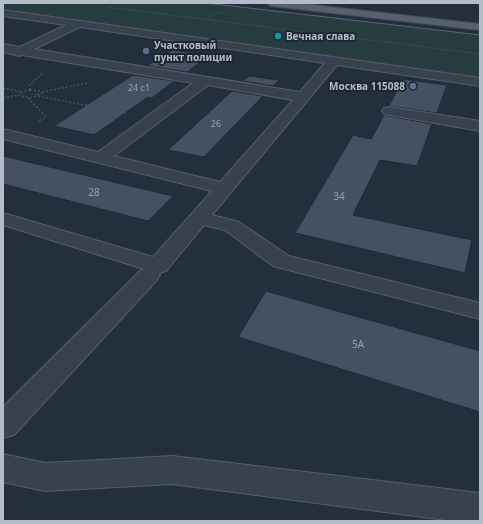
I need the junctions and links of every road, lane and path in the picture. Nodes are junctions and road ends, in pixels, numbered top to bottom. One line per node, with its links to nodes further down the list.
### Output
1 (271, 3): 7 (main road)
2 (327, 3): 5 (main road)
3 (105, 7): 10 (path)
4 (3, 13): 6 (street)
5 (480, 20)
6 (80, 23): 9 (street); 12 (street)
7 (480, 27)
8 (3, 48): 9 (street)
9 (22, 51): 11 (street); 13 (street)
10 (480, 54)
11 (3, 60)
12 (335, 60): 14 (street); 19 (street)
13 (205, 81): 19 (street); 22 (street)
14 (480, 82)
15 (3, 88): 16 (path)
16 (22, 92): 17 (path); 18 (path)
17 (19, 95): 18 (path); 20 (path)
18 (38, 96): 22 (path)
19 (303, 97): 26 (street)
20 (3, 98)
21 (389, 111): 23 (street)
22 (155, 118): 25 (street)
23 (480, 126)
24 (3, 134): 25 (street)
25 (101, 158): 26 (street)
26 (225, 189): 27 (street)
27 (200, 218): 28 (street); 30 (street)
28 (3, 219)
29 (149, 276): 31 (street)
30 (480, 311)
31 (3, 426)
32 (3, 468): 33 (street)
33 (480, 510)

